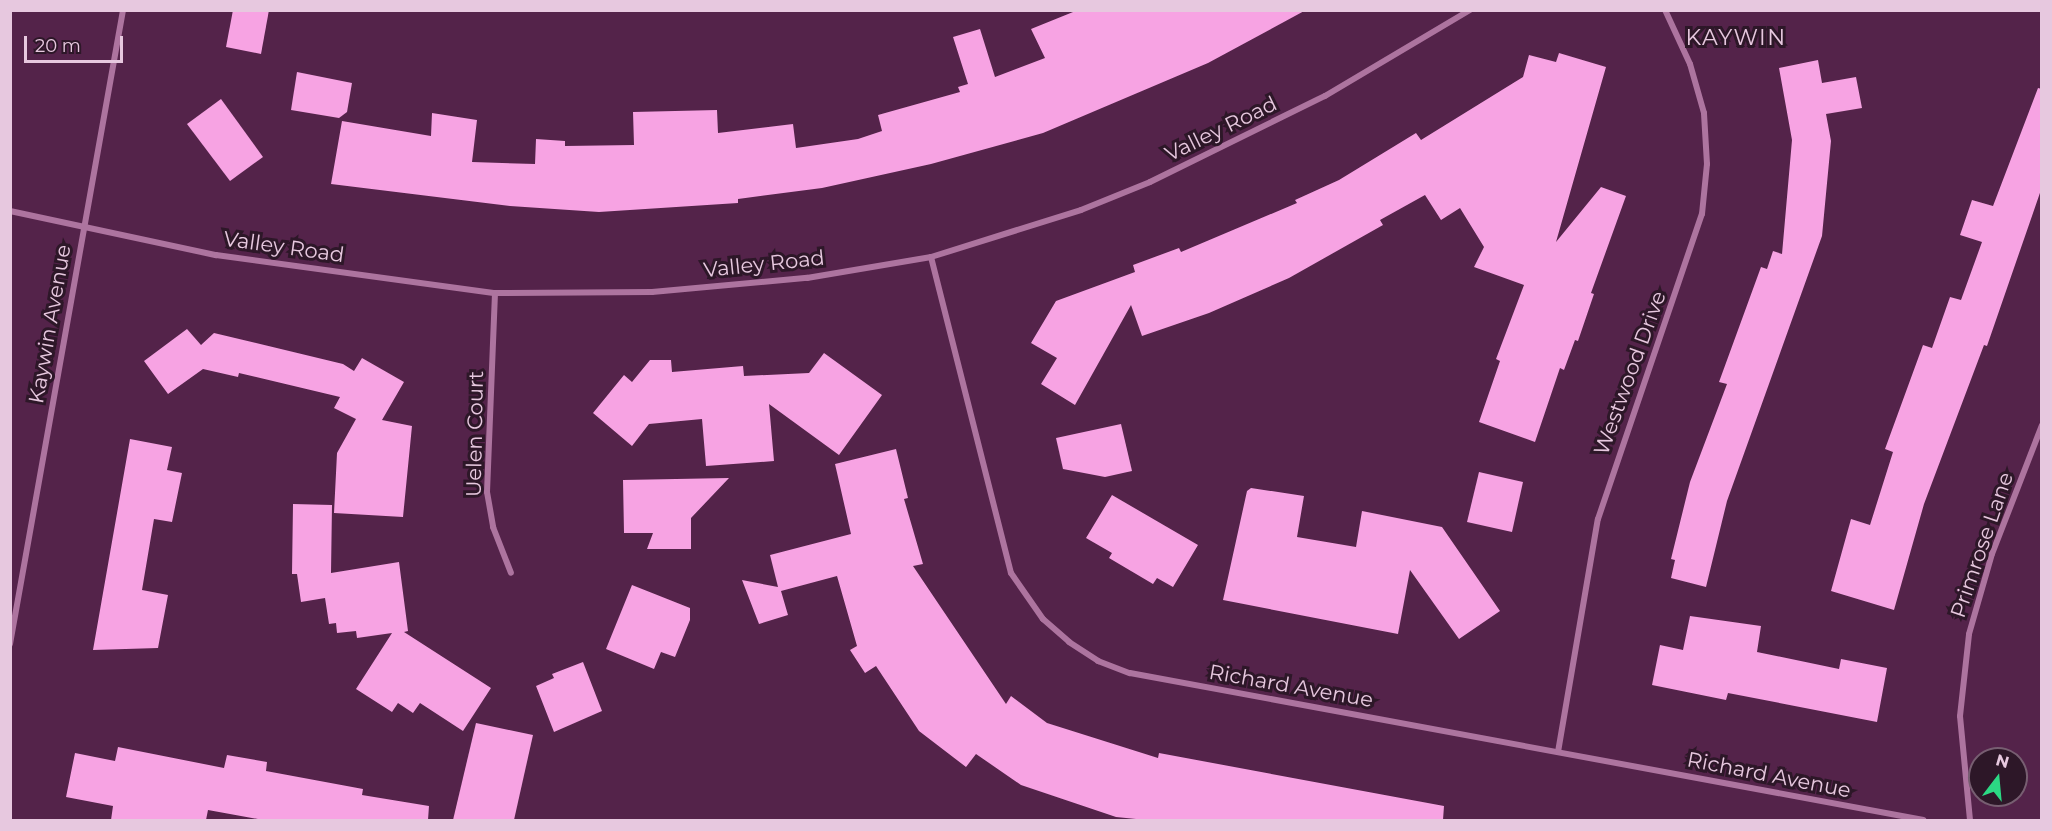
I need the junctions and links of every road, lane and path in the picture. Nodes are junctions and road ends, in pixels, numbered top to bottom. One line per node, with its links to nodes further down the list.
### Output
1 (123, 10): 5 (street, Kaywin Avenue)
2 (1470, 10): 6 (street, Valley Road)
3 (1665, 10): 11 (street, Westwood Drive)
4 (10, 211): 5 (street, Valley Road)
5 (84, 230): 7 (street, Valley Road); 10 (street, Kaywin Avenue)
6 (931, 257): 7 (street, Valley Road); 11 (street, Richard Avenue)
7 (495, 293): 9 (street, Uelen Court)
8 (2042, 425): 13 (street, Primrose Lane)
9 (511, 573)
10 (10, 644)
11 (1558, 752): 12 (street, Richard Avenue)
12 (1924, 820)
13 (1970, 820)

